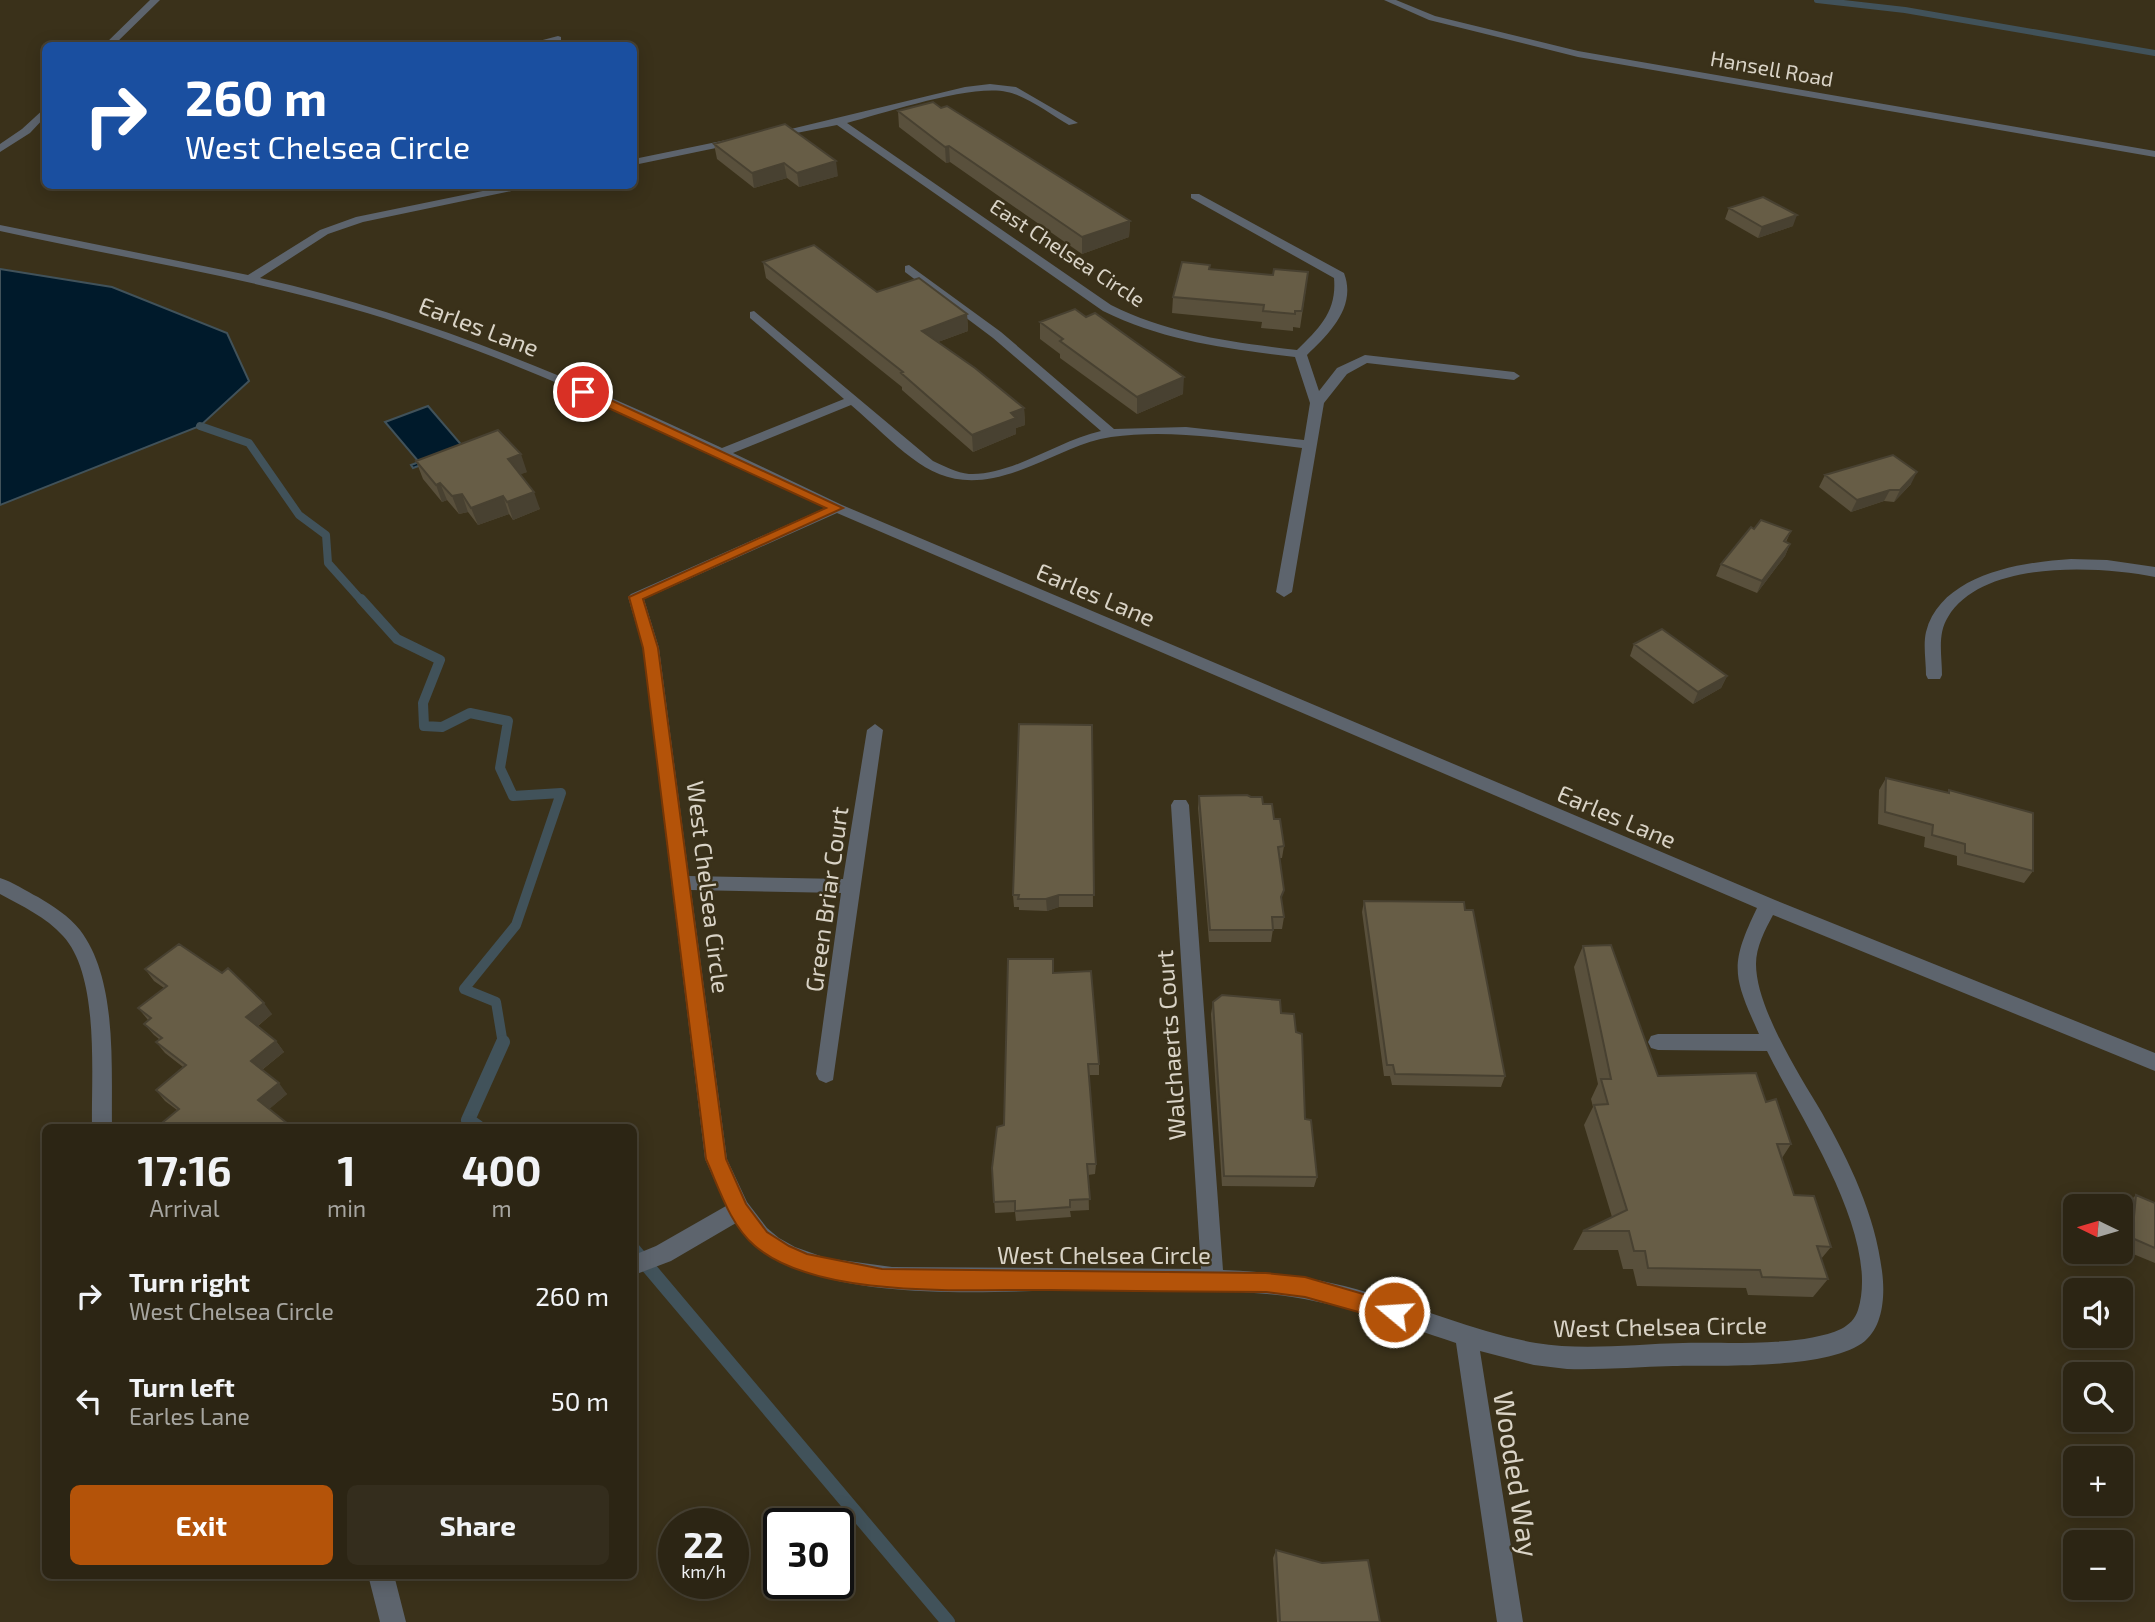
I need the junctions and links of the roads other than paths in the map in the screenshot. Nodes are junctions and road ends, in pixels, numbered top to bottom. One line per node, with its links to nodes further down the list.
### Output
1 (156, 0): 4 (street)
2 (1388, 0): 12 (street, Hansell Road)
3 (558, 39): 5 (street)
4 (111, 42)
5 (543, 42)
6 (42, 114): 11 (street)
7 (839, 122): 8 (street); 9 (street); 20 (street, East Chelsea Circle)
8 (1073, 123)
9 (764, 136)
10 (751, 138): 13 (street)
11 (0, 149)
12 (2155, 154)
13 (637, 161)
14 (506, 189): 18 (street)
15 (1195, 196): 20 (street)
16 (0, 228): 18 (street, Earles Lane)
17 (909, 269): 24 (street)
18 (250, 279): 26 (street, Earles Lane)
19 (754, 315): 22 (street)
20 (1300, 354): 23 (street)
21 (1514, 376): 23 (street)
22 (853, 400): 24 (street); 26 (street)
23 (1317, 403): 25 (street)
24 (1111, 433): 25 (street)
25 (1310, 445): 29 (street)
26 (721, 453): 27 (street, Earles Lane)
27 (836, 508): 33 (street, West Chelsea Circle); 36 (street, Earles Lane)
28 (2155, 572): 30 (street)
29 (1284, 592)
30 (1934, 675)
31 (875, 730): 35 (street, Green Briar Court)
32 (1180, 805): 44 (street, Walchaerts Court)
33 (683, 883): 35 (street); 42 (street, West Chelsea Circle)
34 (0, 885): 41 (street)
35 (851, 886): 40 (street, Green Briar Court)
36 (1768, 905): 38 (street, West Chelsea Circle); 39 (street, Earles Lane)
37 (1658, 1042): 38 (street)
38 (1772, 1043): 45 (street, West Chelsea Circle)
39 (2155, 1062)
40 (826, 1074)
41 (102, 1124)
42 (739, 1210): 43 (street); 44 (street, West Chelsea Circle)
43 (637, 1264)
44 (1213, 1282): 45 (street, West Chelsea Circle)
45 (1466, 1336): 48 (street, Wooded Way)
46 (382, 1579): 47 (street)
47 (393, 1622)
48 (1510, 1622)

